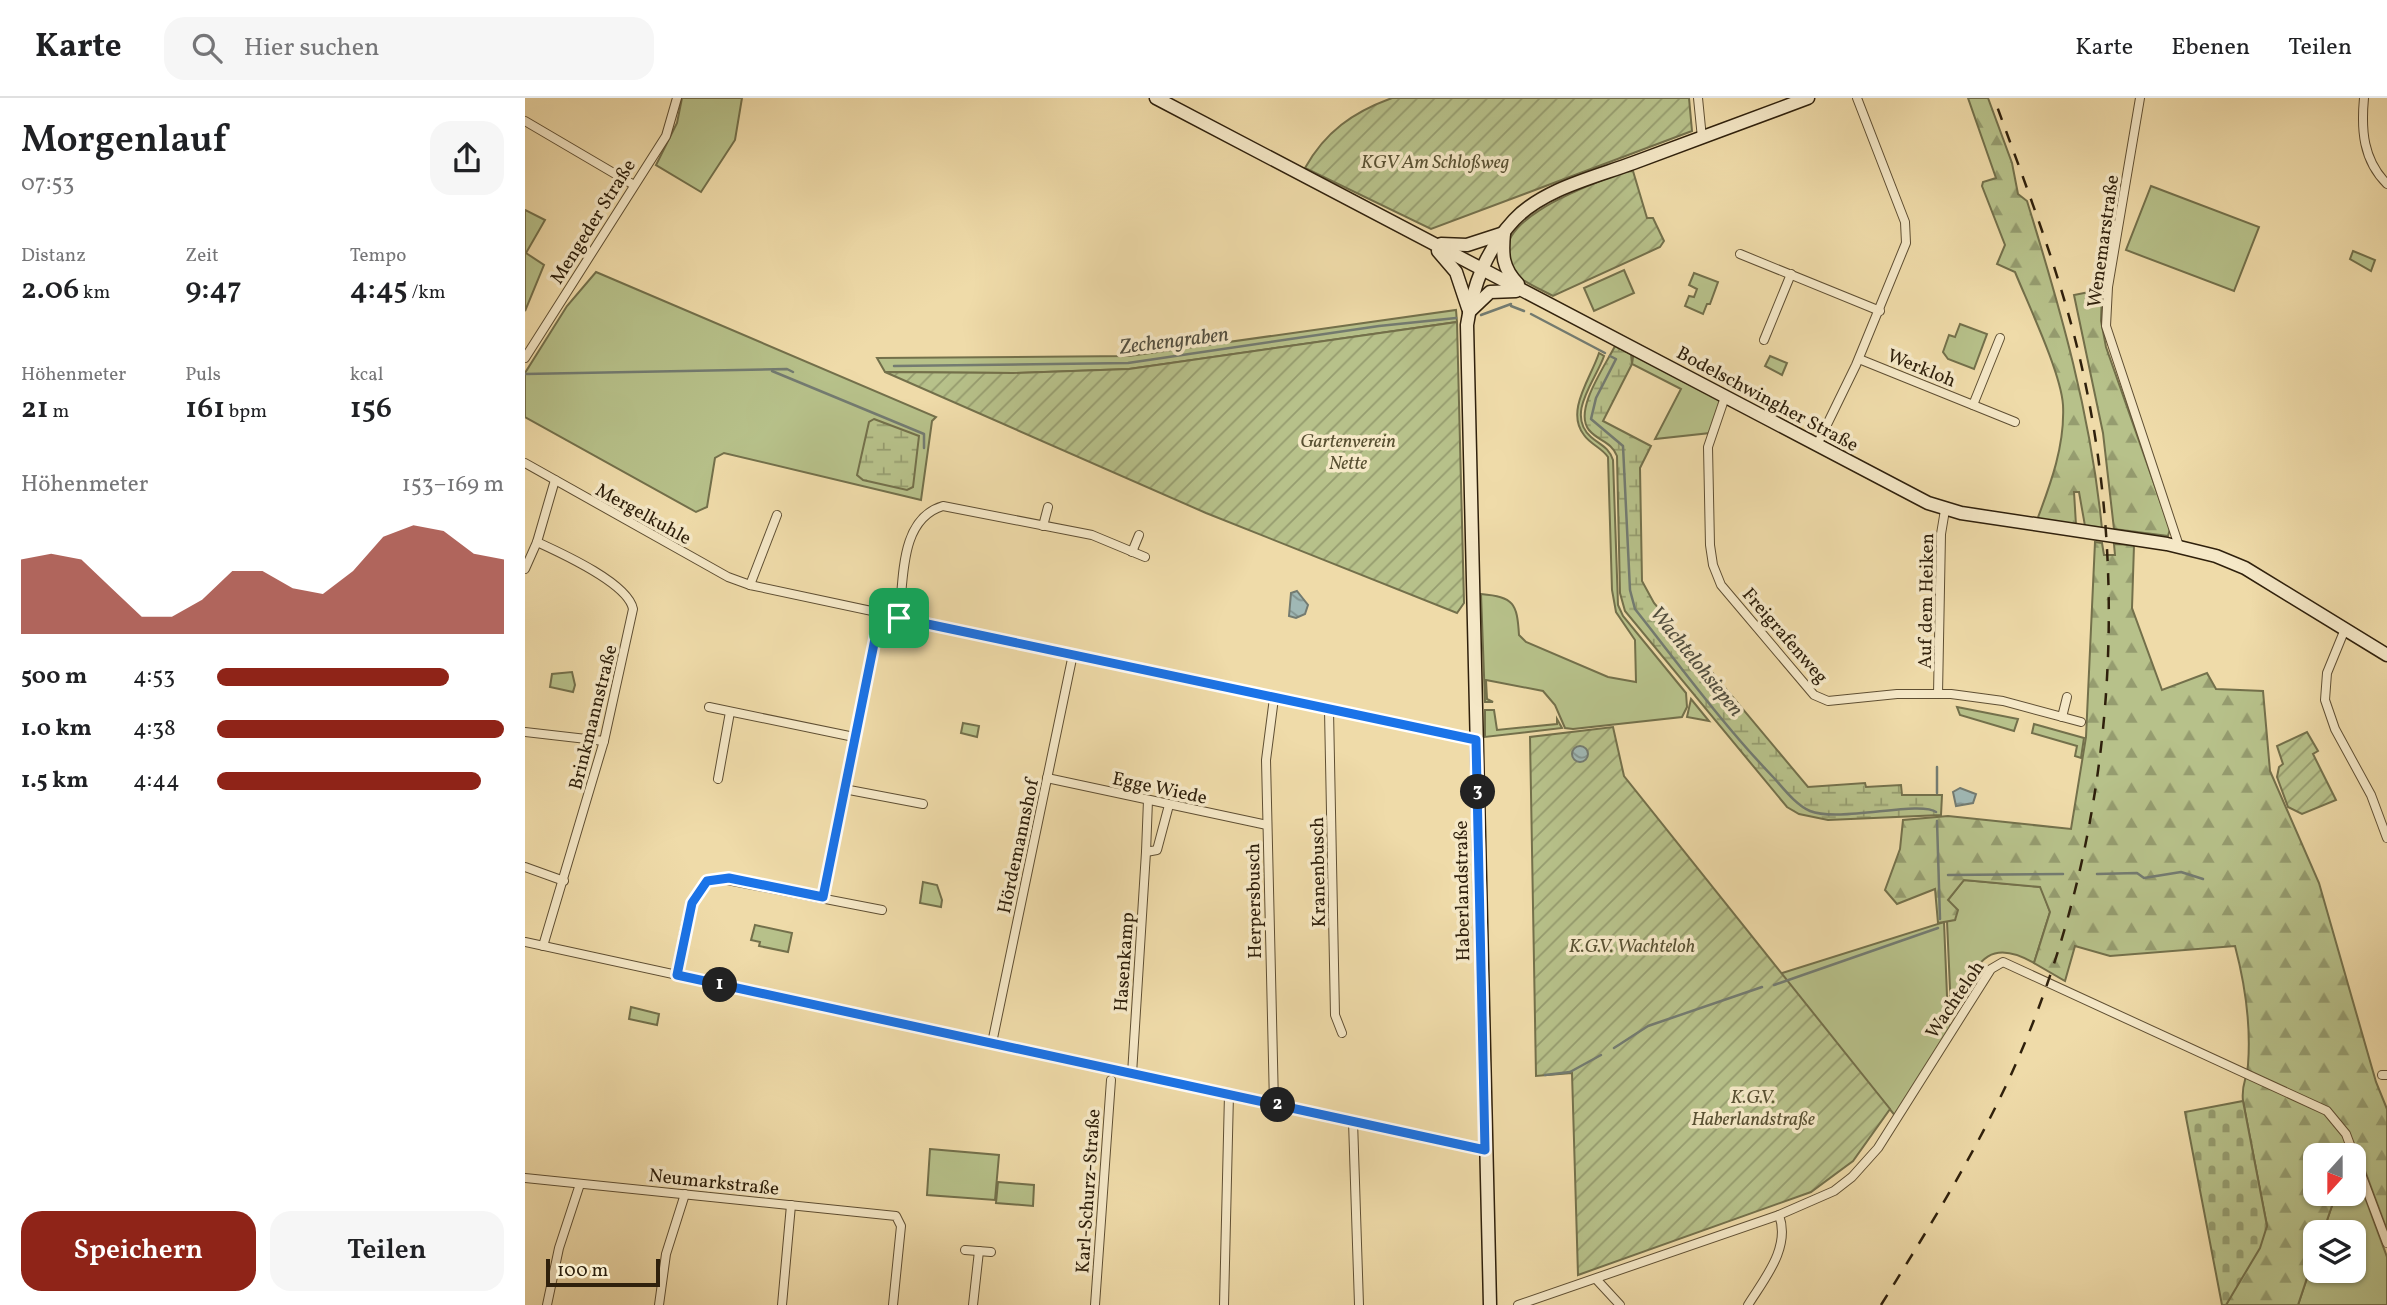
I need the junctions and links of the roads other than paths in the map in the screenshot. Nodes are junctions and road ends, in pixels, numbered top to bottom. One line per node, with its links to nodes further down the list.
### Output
1 (677, 98): 11 (street, Mengeder Straße)
2 (1156, 98): 13 (street, Bodelschwingher Straße)
3 (1698, 98): 9 (street)
4 (1808, 98): 9 (street)
5 (1857, 98): 18 (street)
6 (2140, 98): 36 (street, Wenemarstraße)
7 (2364, 98): 10 (street)
8 (525, 121): 11 (street)
9 (1702, 138): 12 (street)
10 (2387, 184)
11 (633, 186): 22 (street, Mengeder Straße)
12 (1504, 233): 13 (street); 15 (street, Haberlandstraße); 17 (street)
13 (1426, 240): 15 (street, Bodelschwingher Straße); 19 (street)
14 (1740, 254): 16 (street)
15 (1481, 269): 17 (street, Bodelschwingher Straße); 19 (street, Haberlandstraße)
16 (1791, 274): 18 (street); 21 (street)
17 (1527, 293): 19 (street); 24 (street, Bodelschwingher Straße)
18 (1880, 311): 23 (street)
19 (1469, 312): 56 (street, Haberlandstraße)
20 (2000, 338): 25 (street, Werkloh)
21 (1764, 340)
22 (525, 358)
23 (1859, 359): 25 (street, Werkloh); 27 (street)
24 (1725, 397): 27 (street, Bodelschwingher Straße); 46 (street, Freigrafenweg)
25 (1973, 405): 26 (street, Werkloh)
26 (2015, 422)
27 (1817, 445): 31 (street, Bodelschwingher Straße)
28 (525, 463): 29 (street, Mergelkuhle)
29 (555, 480): 35 (street); 40 (street, Mergelkuhle)
30 (1048, 507): 33 (street)
31 (1945, 510): 36 (street, Bodelschwingher Straße); 46 (street, Auf dem Heiken)
32 (777, 515): 40 (street)
33 (1043, 526): 37 (street); 42 (street)
34 (1139, 535): 37 (street)
35 (537, 542): 39 (street); 57 (street, Brinkmannstraße)
36 (2179, 546): 43 (street, Bodelschwingher Straße)
37 (1132, 552): 38 (street)
38 (1145, 557)
39 (525, 569)
40 (750, 585): 41 (street, Mergelkuhle)
41 (880, 614): 42 (street, Mergelkuhle); 55 (street)
42 (899, 618): 44 (street, Mergelkuhle)
43 (2345, 629): 45 (street, Bodelschwingher Straße); 65 (street)
44 (1073, 654): 48 (street, Mergelkuhle); 58 (street, Hördemannshof)
45 (2387, 655)
46 (1938, 694): 52 (street, Freigrafenweg)
47 (2067, 697): 52 (street)
48 (1275, 698): 50 (street, Mergelkuhle); 64 (street, Herpersbusch)
49 (709, 707): 51 (street)
50 (1329, 710): 56 (street, Mergelkuhle); 74 (street, Kranenbusch)
51 (730, 712): 55 (street); 59 (street)
52 (2062, 716): 53 (street, Freigrafenweg)
53 (2081, 722)
54 (525, 732): 57 (street)
55 (854, 737): 60 (street)
56 (1476, 740): 81 (street, Haberlandstraße)
57 (604, 741): 68 (street, Brinkmannstraße)
58 (1047, 778): 61 (street, Egge Wiede); 75 (street, Hördemannshof)
59 (718, 779)
60 (844, 789): 62 (street); 69 (street)
61 (1148, 800): 63 (street, Egge Wiede); 66 (street, Hasenkamp)
62 (923, 804)
63 (1169, 805): 64 (street, Egge Wiede); 66 (street)
64 (1267, 825): 79 (street, Herpersbusch)
65 (2387, 838)
66 (1146, 852): 76 (street, Hasenkamp)
67 (525, 867): 68 (street)
68 (564, 881): 72 (street, Brinkmannstraße)
69 (823, 897): 70 (street); 73 (street)
70 (882, 910)
71 (525, 942): 72 (street)
72 (543, 946): 73 (street)
73 (677, 975): 75 (street)
74 (1342, 1032)
75 (992, 1043): 76 (street)
76 (1132, 1074): 78 (street)
77 (1111, 1080): 97 (street, Karl-Schurz-Straße)
78 (1229, 1094): 79 (street); 98 (street)
79 (1274, 1104): 80 (street)
80 (1353, 1121): 81 (street); 99 (street)
81 (1485, 1150): 100 (street, Haberlandstraße)
82 (525, 1178): 83 (street, Neumarkstraße)
83 (580, 1184): 84 (street, Neumarkstraße); 92 (street)
84 (685, 1194): 85 (street, Neumarkstraße); 93 (street)
85 (791, 1205): 94 (street); 95 (street, Neumarkstraße)
86 (1779, 1215): 87 (street, Wachteloh); 91 (street, Wachteloh); 103 (street)
87 (2387, 1243)
88 (965, 1250): 89 (street)
89 (979, 1251): 90 (street); 96 (street)
90 (991, 1252)
91 (1595, 1279): 101 (street, Wachteloh); 102 (street)
92 (547, 1305)
93 (659, 1305)
94 (782, 1305)
95 (893, 1305)
96 (973, 1305)
97 (1095, 1305)
98 (1224, 1305)
99 (1359, 1305)
100 (1490, 1305)
101 (1518, 1305)
102 (1620, 1305)
103 (1748, 1305)

